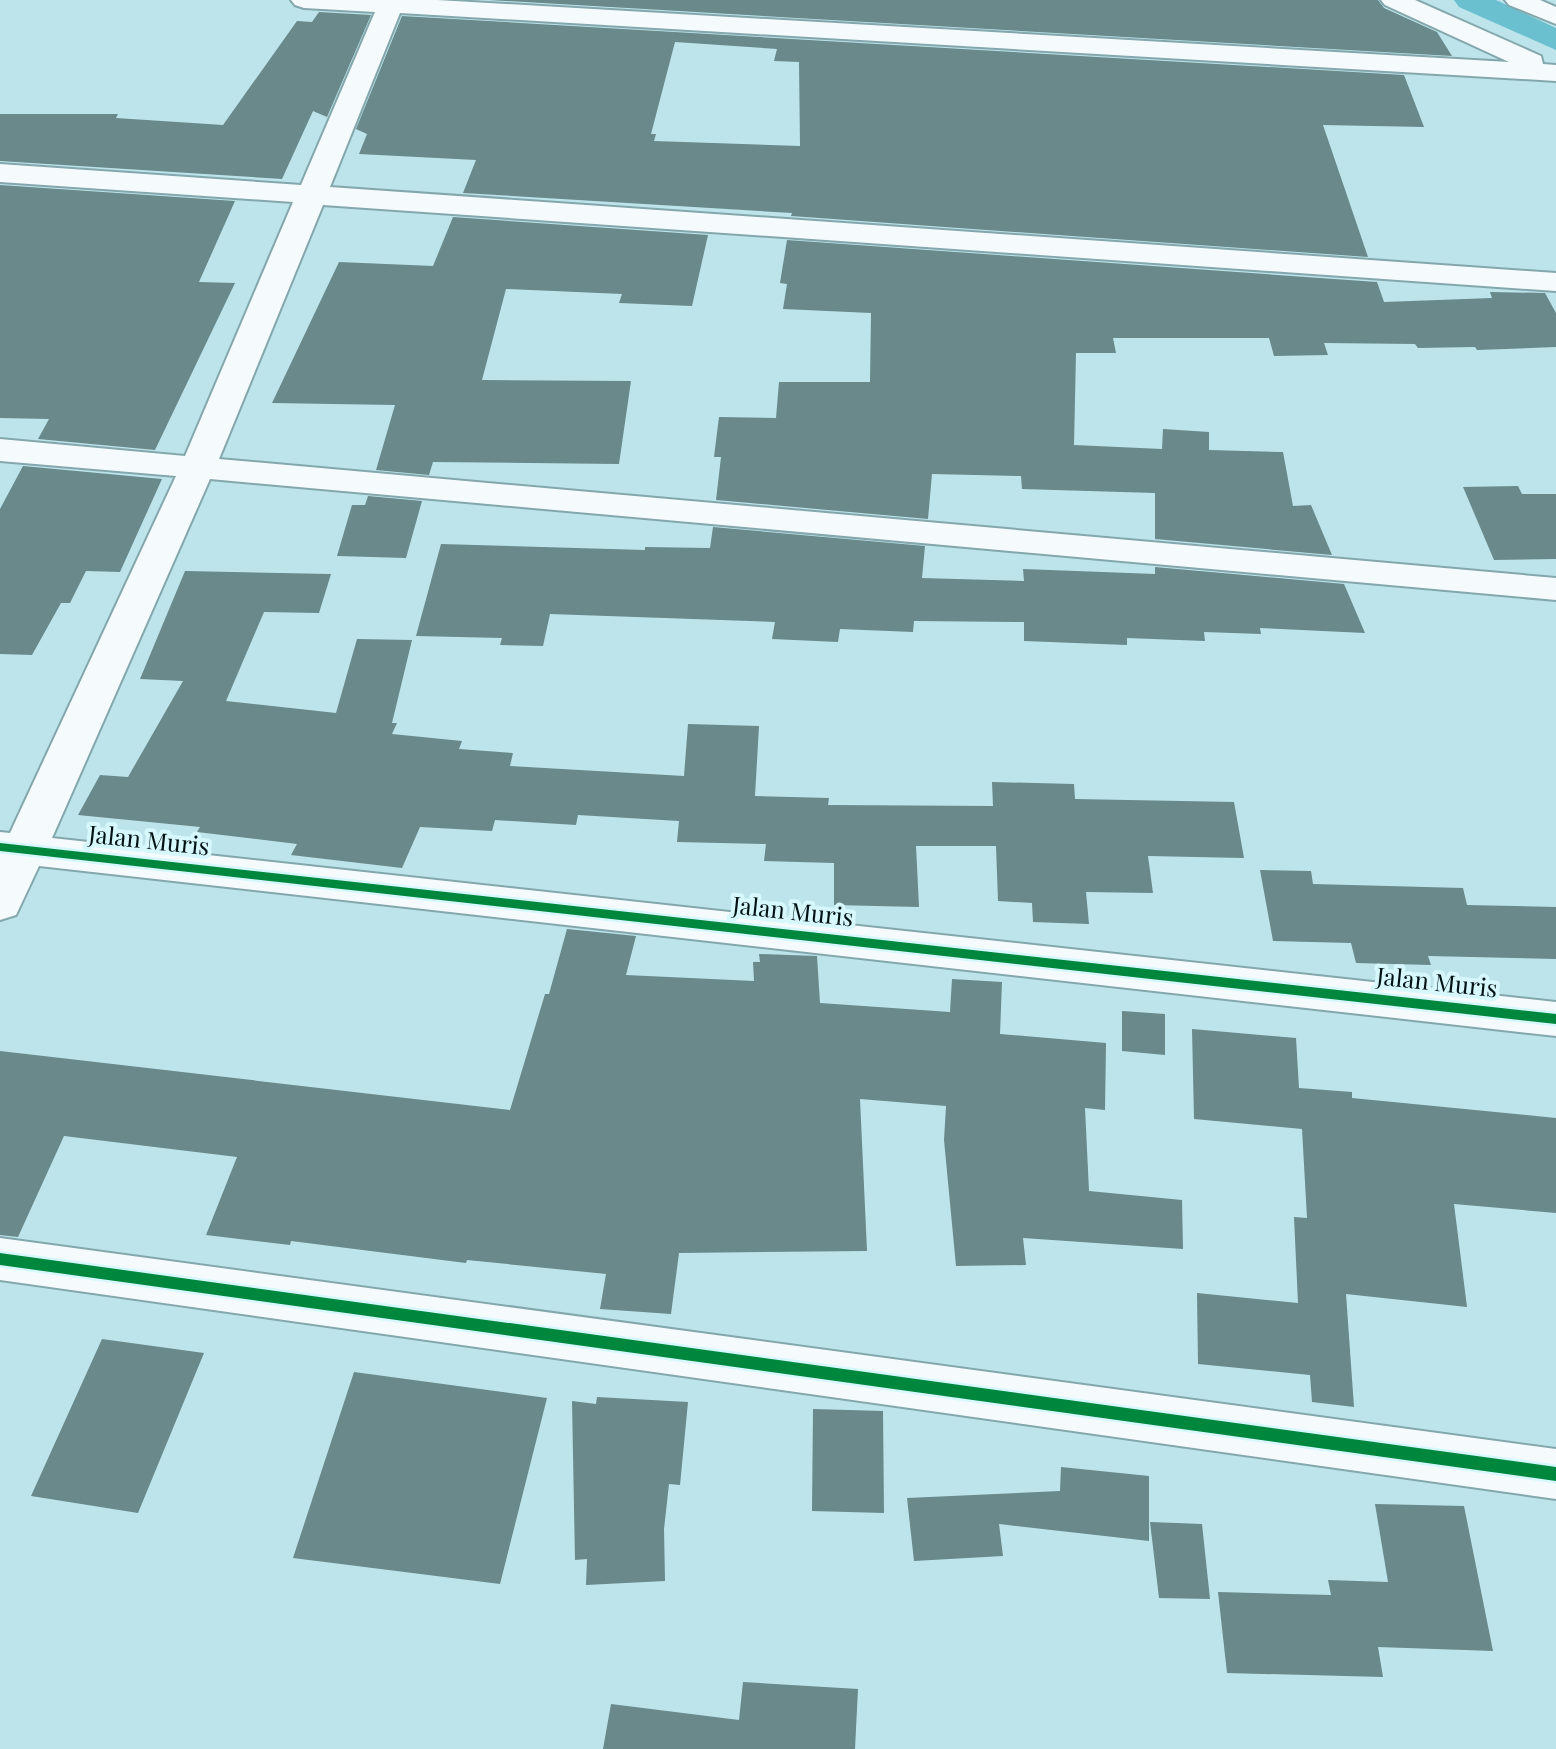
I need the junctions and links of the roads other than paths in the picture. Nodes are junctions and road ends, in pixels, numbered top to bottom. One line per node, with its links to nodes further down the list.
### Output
1 (304, 0): 4 (street)
2 (1394, 0): 6 (street)
3 (1518, 0): 5 (street)
4 (391, 3): 6 (street); 8 (street)
5 (1556, 16)
6 (1555, 73)
7 (0, 173): 8 (street)
8 (310, 194): 9 (street); 11 (street)
9 (1556, 282)
10 (0, 450): 11 (street)
11 (198, 467): 12 (street); 13 (street)
12 (1556, 589)
13 (13, 848): 14 (street); 15 (street, Jalan Muris)
14 (0, 904)
15 (1556, 1019)
16 (0, 1259): 17 (street)
17 (1556, 1474)

